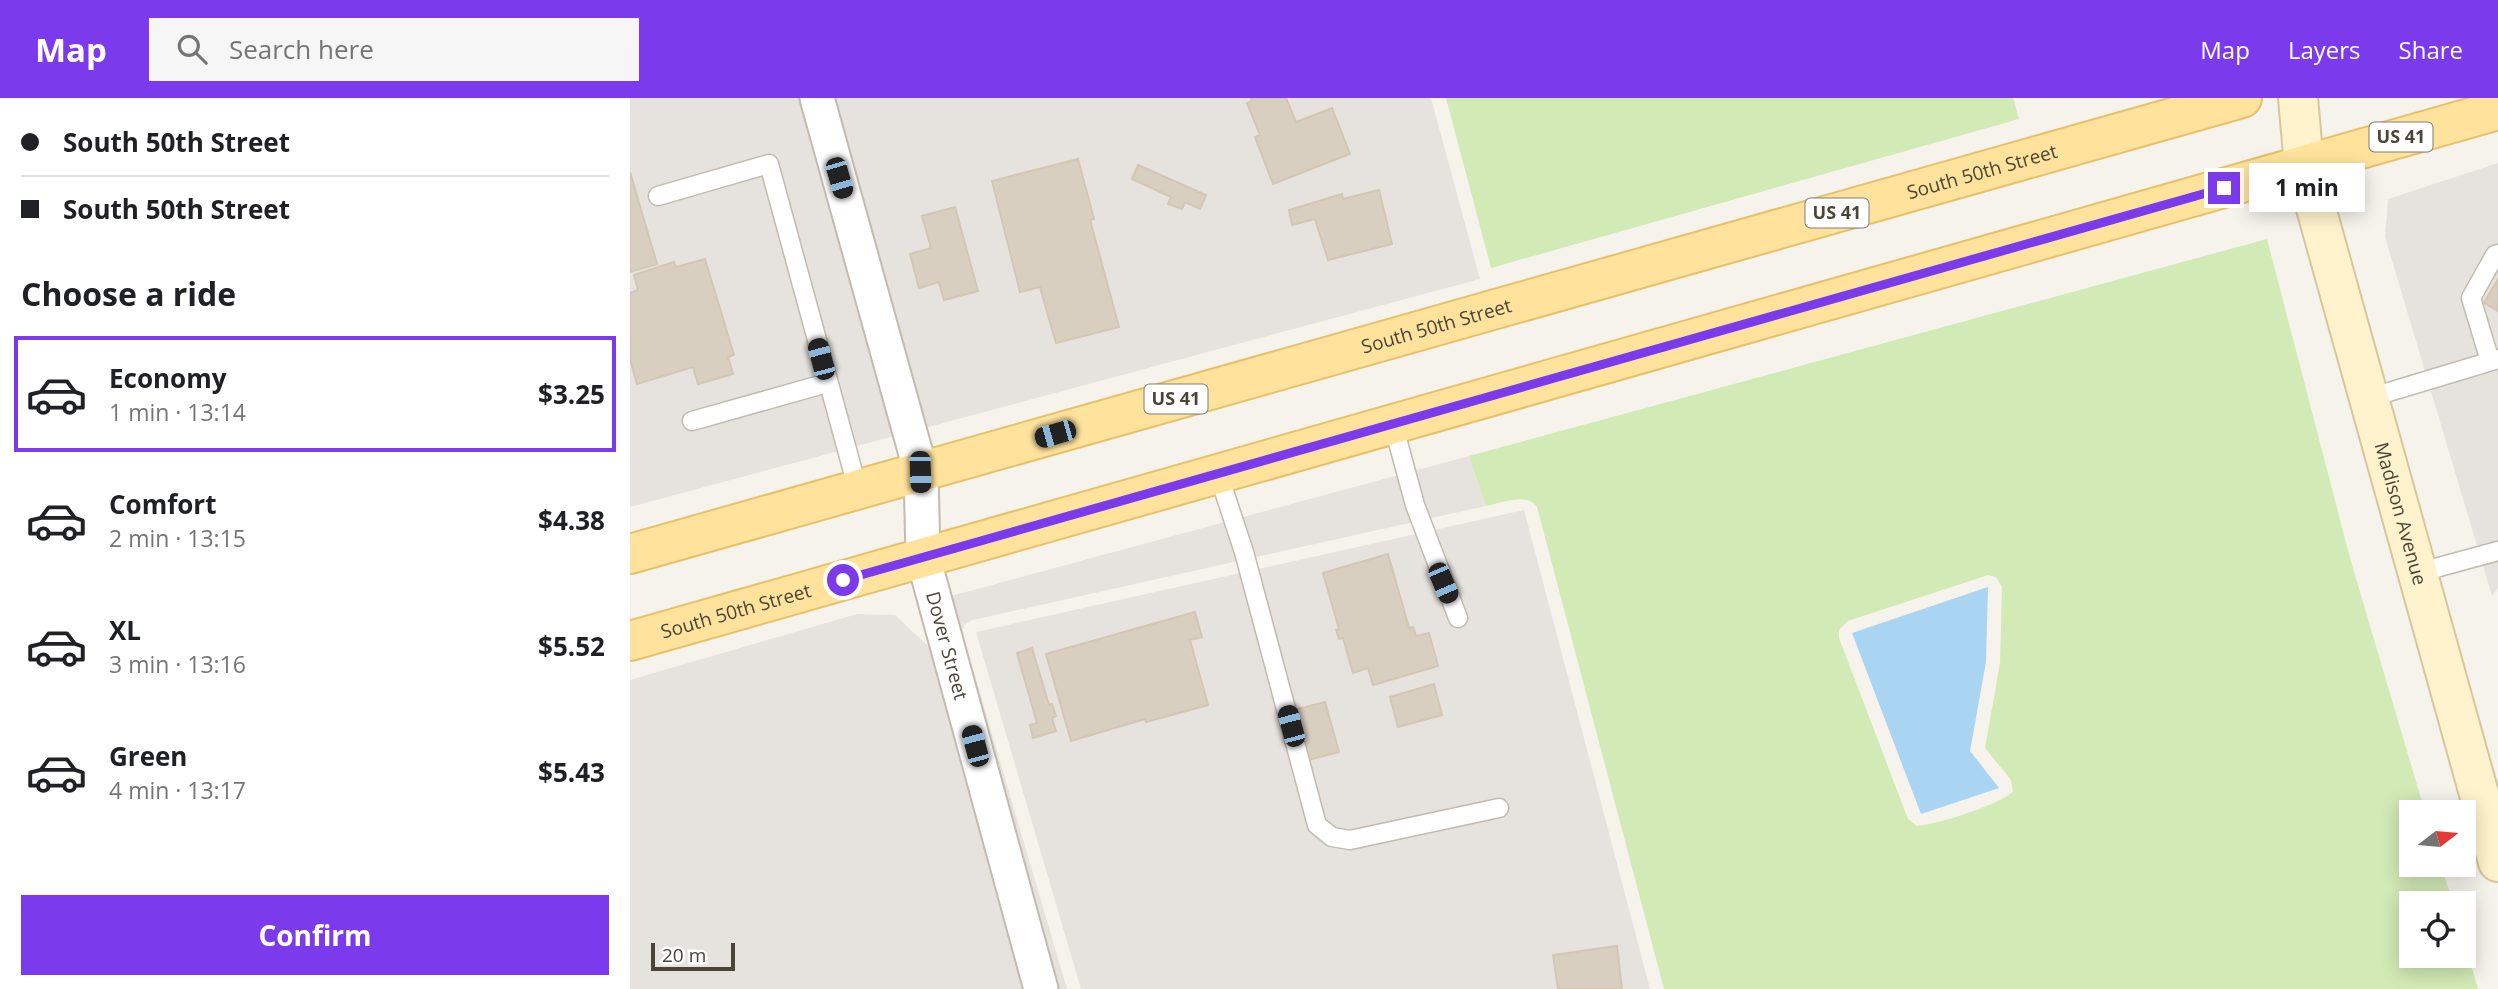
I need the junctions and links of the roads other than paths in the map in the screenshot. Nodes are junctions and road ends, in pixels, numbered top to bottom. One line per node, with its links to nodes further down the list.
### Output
1 (817, 98): 13 (street, Dover Street)
2 (2242, 98): 13 (main road, South 50th Street / US 41)
3 (2298, 98): 5 (main road, Madison Avenue)
4 (2498, 110): 5 (main road, South 50th Street / US 41)
5 (2305, 165): 10 (main road, Madison Avenue); 12 (main road, South 50th Street / US 41)
6 (658, 196): 9 (lane)
7 (2498, 254): 8 (lane)
8 (2495, 355): 10 (lane)
9 (827, 383): 11 (lane); 15 (lane)
10 (2369, 398): 19 (main road, Madison Avenue)
11 (692, 421)
12 (1393, 424): 14 (main road, South 50th Street / US 41); 20 (lane)
13 (920, 472): 15 (main road, South 50th Street / US 41); 18 (street, Dover Street)
14 (1218, 474): 18 (main road, South 50th Street / US 41); 22 (lane)
15 (858, 490): 17 (main road, South 50th Street / US 41)
16 (2498, 551): 19 (lane)
17 (630, 554)
18 (923, 557): 21 (main road, South 50th Street / US 41); 24 (street, Dover Street)
19 (2417, 573): 23 (main road, Madison Avenue)
20 (1458, 618)
21 (630, 641)
22 (1499, 808)
23 (2497, 858)
24 (1041, 989)

